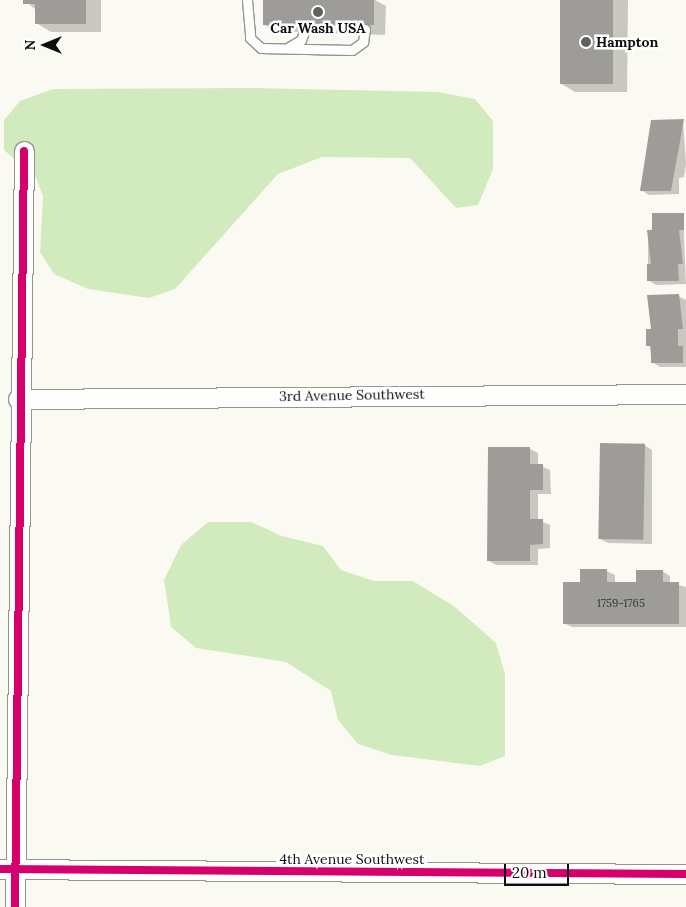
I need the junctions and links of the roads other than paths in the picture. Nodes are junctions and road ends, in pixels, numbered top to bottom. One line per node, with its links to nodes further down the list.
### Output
1 (248, 0): 4 (lane)
2 (306, 27): 4 (lane)
3 (365, 29): 4 (lane)
4 (281, 48)
5 (24, 151): 7 (street)
6 (686, 394): 7 (street, 3rd Avenue Southwest)
7 (18, 399): 8 (street)
8 (6, 869): 9 (street, 4th Avenue Southwest); 10 (street)
9 (686, 874)
10 (15, 907)

